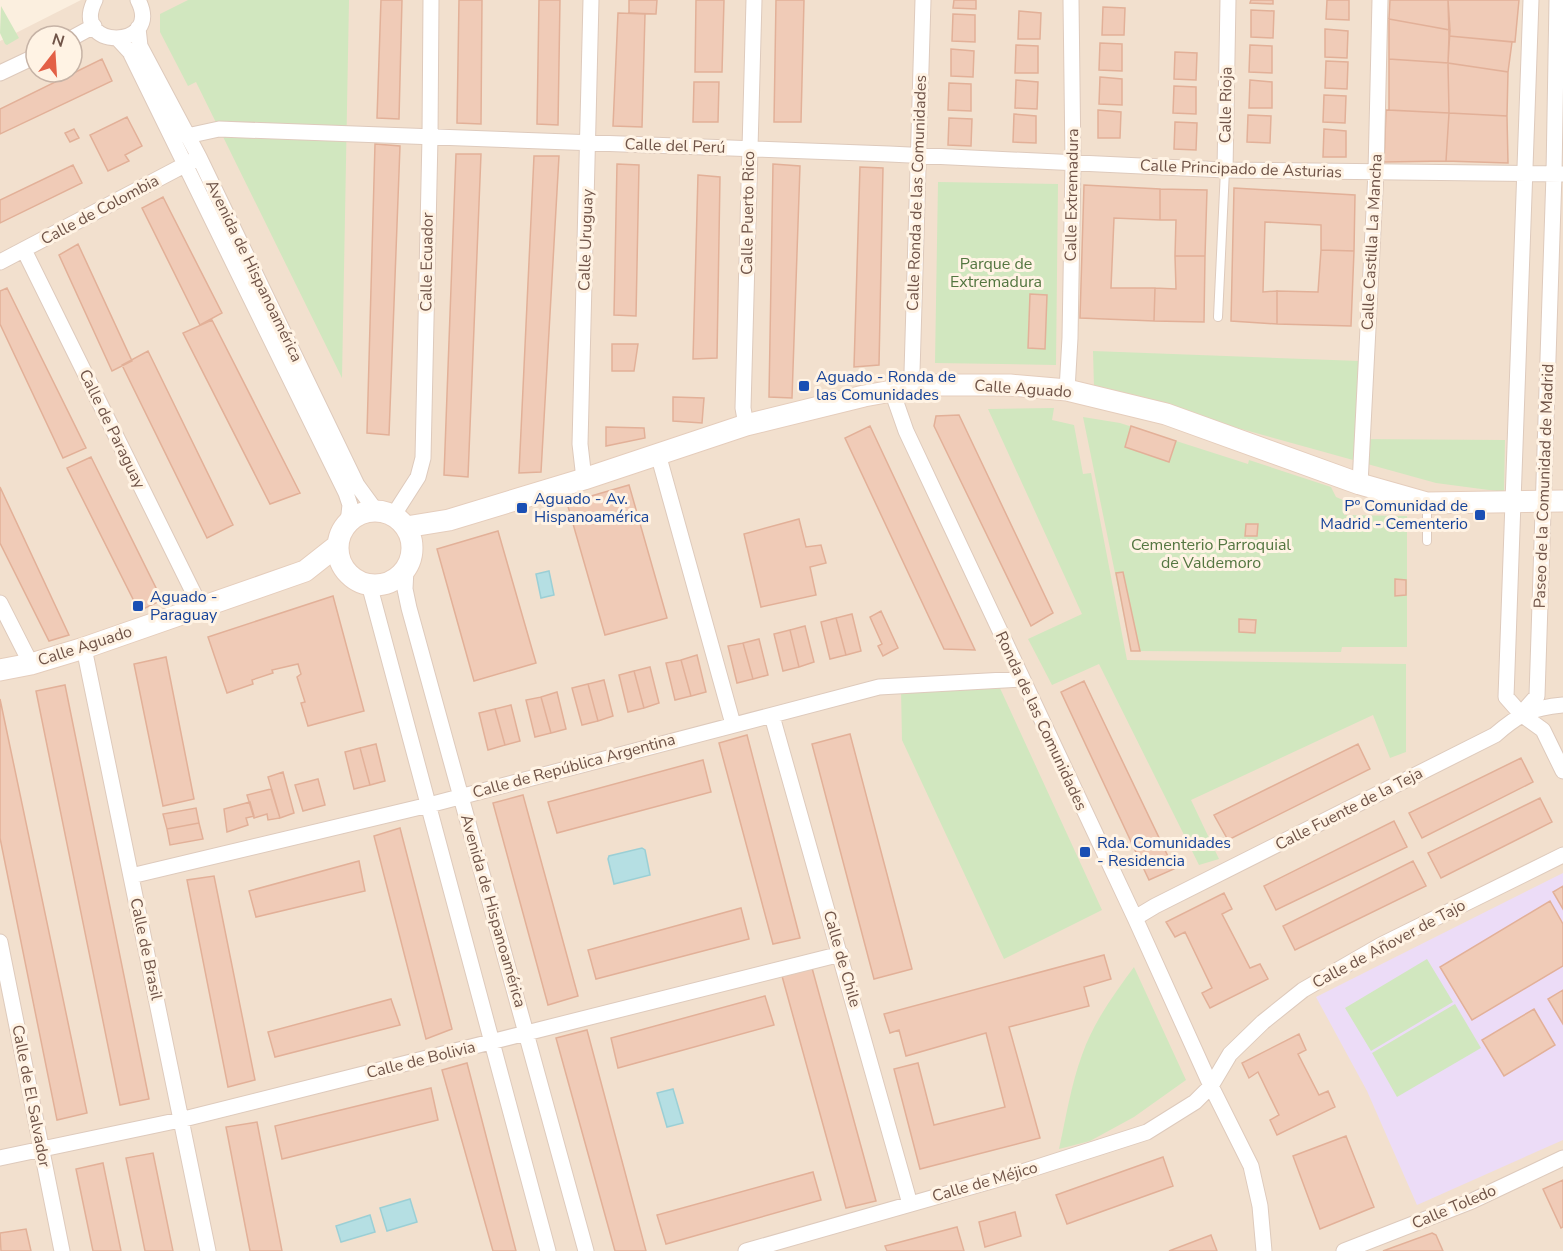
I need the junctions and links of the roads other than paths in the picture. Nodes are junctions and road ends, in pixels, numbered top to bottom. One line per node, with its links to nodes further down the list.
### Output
1 (95, 0): 12 (street)
2 (431, 0): 19 (street, Calle Ecuador)
3 (591, 0): 20 (street, Calle Uruguay)
4 (754, 0): 21 (street, Calle Puerto Rico)
5 (923, 0): 22 (street, Calle Ronda de las Comunidades)
6 (1071, 0): 24 (street, Calle Extremadura)
7 (1228, 0): 26 (street, Calle Rioja)
8 (1380, 0): 27 (street, Calle Castilla La Mancha)
9 (1531, 0): 28 (street, Paseo de la Comunidad de Madrid)
10 (1557, 0): 29 (street, Paseo de la Comunidad de Madrid)
11 (140, 1): 13 (street, Avenida de Hispanoamérica)
12 (94, 26): 14 (street); 15 (street)
13 (138, 28): 15 (street); 18 (street, Avenida de Hispanoamérica)
14 (84, 31)
15 (118, 39): 25 (street, Avenida de Hispanoamérica)
16 (24, 62): 17 (street)
17 (0, 73)
18 (187, 136): 19 (street, Calle del Perú); 23 (street, Avenida de Hispanoamérica)
19 (430, 137): 20 (street, Calle del Perú); 43 (street, Calle Ecuador)
20 (589, 142): 21 (street, Calle del Perú); 38 (street, Calle Uruguay)
21 (750, 148): 22 (street, Calle del Perú); 36 (street, Calle Puerto Rico)
22 (919, 155): 24 (street, Calle Principado de Asturias); 33 (street, Calle Ronda de las Comunidades)
23 (199, 157): 25 (street, Calle de Colombia); 43 (street, Avenida de Hispanoamérica)
24 (1073, 163): 26 (street, Calle Principado de Asturias); 34 (street, Calle Extremadura)
25 (185, 165): 30 (street, Calle de Colombia); 45 (street, Avenida de Hispanoamérica)
26 (1225, 170): 27 (street, Calle Principado de Asturias); 32 (lane, Calle Rioja)
27 (1376, 172): 28 (street, Calle Principado de Asturias); 39 (street, Calle Castilla La Mancha)
28 (1524, 172): 29 (street, Calle Principado de Asturias); 40 (street, Paseo de la Comunidad de Madrid)
29 (1559, 174): 41 (street, Paseo de la Comunidad de Madrid)
30 (24, 250): 31 (street, Calle de Colombia); 53 (street, Calle de Paraguay)
31 (0, 262)
32 (1218, 317)
33 (914, 387): 34 (street, Calle Aguado); 35 (street, Calle Aguado)
34 (1066, 390): 39 (street, Calle Aguado)
35 (892, 391): 36 (street, Calle Aguado); 57 (street, Ronda de las Comunidades)
36 (746, 425): 37 (street, Calle Aguado)
37 (658, 454): 38 (street, Calle Aguado); 61 (street)
38 (584, 479): 44 (street, Calle Aguado)
39 (1360, 484): 42 (street, Calle Aguado)
40 (1512, 501): 41 (street, Calle Aguado); 42 (street, Calle Aguado); 59 (street, Paseo de la Comunidad de Madrid)
41 (1553, 501): 59 (street, Paseo de la Comunidad de Madrid)
42 (1427, 503): 46 (lane)
43 (392, 518): 44 (street, Calle Aguado); 45 (street); 48 (street)
44 (450, 520): 48 (street, Calle Aguado)
45 (348, 523): 47 (street)
46 (1427, 541)
47 (338, 545): 49 (street, Calle Aguado); 50 (street)
48 (409, 560): 51 (street); 63 (street, Avenida de Hispanoamérica)
49 (305, 571): 50 (street, Calle Aguado); 53 (street, Calle Aguado)
50 (350, 575): 51 (street)
51 (369, 584): 64 (street, Avenida de Hispanoamérica)
52 (0, 603): 55 (street)
53 (201, 608): 54 (street, Calle Aguado)
54 (84, 648): 55 (street, Calle Aguado); 66 (street, Calle de Brasil)
55 (31, 664): 56 (street, Calle Aguado)
56 (0, 670)
57 (1021, 679): 60 (street, Calle de República Argentina); 67 (street, Ronda de las Comunidades)
58 (1563, 705): 59 (street, Calle Fuente de la Teja)
59 (1521, 714): 62 (street, Paseo de la Comunidad de Madrid); 67 (street, Calle Fuente de la Teja)
60 (772, 716): 61 (street, Calle de República Argentina); 69 (street, Calle de Chile)
61 (733, 724): 63 (street, Calle de República Argentina)
62 (1563, 771)
63 (461, 796): 64 (street, Calle de República Argentina); 70 (street, Avenida de Hispanoamérica)
64 (429, 805): 66 (street, Calle de República Argentina); 71 (street, Avenida de Hispanoamérica)
65 (1563, 855): 72 (street, Calle de Añover de Tajo)
66 (131, 876): 73 (street, Calle de Brasil)
67 (1135, 918): 72 (street, Ronda de las Comunidades)
68 (0, 942): 74 (street, Calle de El Salvador)
69 (841, 954): 70 (street, Calle de Bolivia); 77 (street, Calle de Chile)
70 (527, 1033): 71 (street, Calle de Bolivia); 81 (street, Avenida de Hispanoamérica)
71 (492, 1042): 73 (street, Calle de Bolivia); 80 (street, Avenida de Hispanoamérica)
72 (1211, 1086): 77 (street, Calle de Méjico); 83 (street, Ronda de las Comunidades)
73 (180, 1120): 74 (street, Calle de Bolivia); 79 (street, Calle de Brasil)
74 (42, 1150): 75 (street, Calle de Bolivia); 78 (street, Calle de El Salvador)
75 (0, 1158)
76 (1563, 1158): 84 (street, Calle Toledo)
77 (910, 1204): 82 (street, Calle de Méjico)
78 (62, 1251)
79 (208, 1251)
80 (548, 1251)
81 (586, 1251)
82 (746, 1251)
83 (1264, 1251)
84 (1344, 1251)

